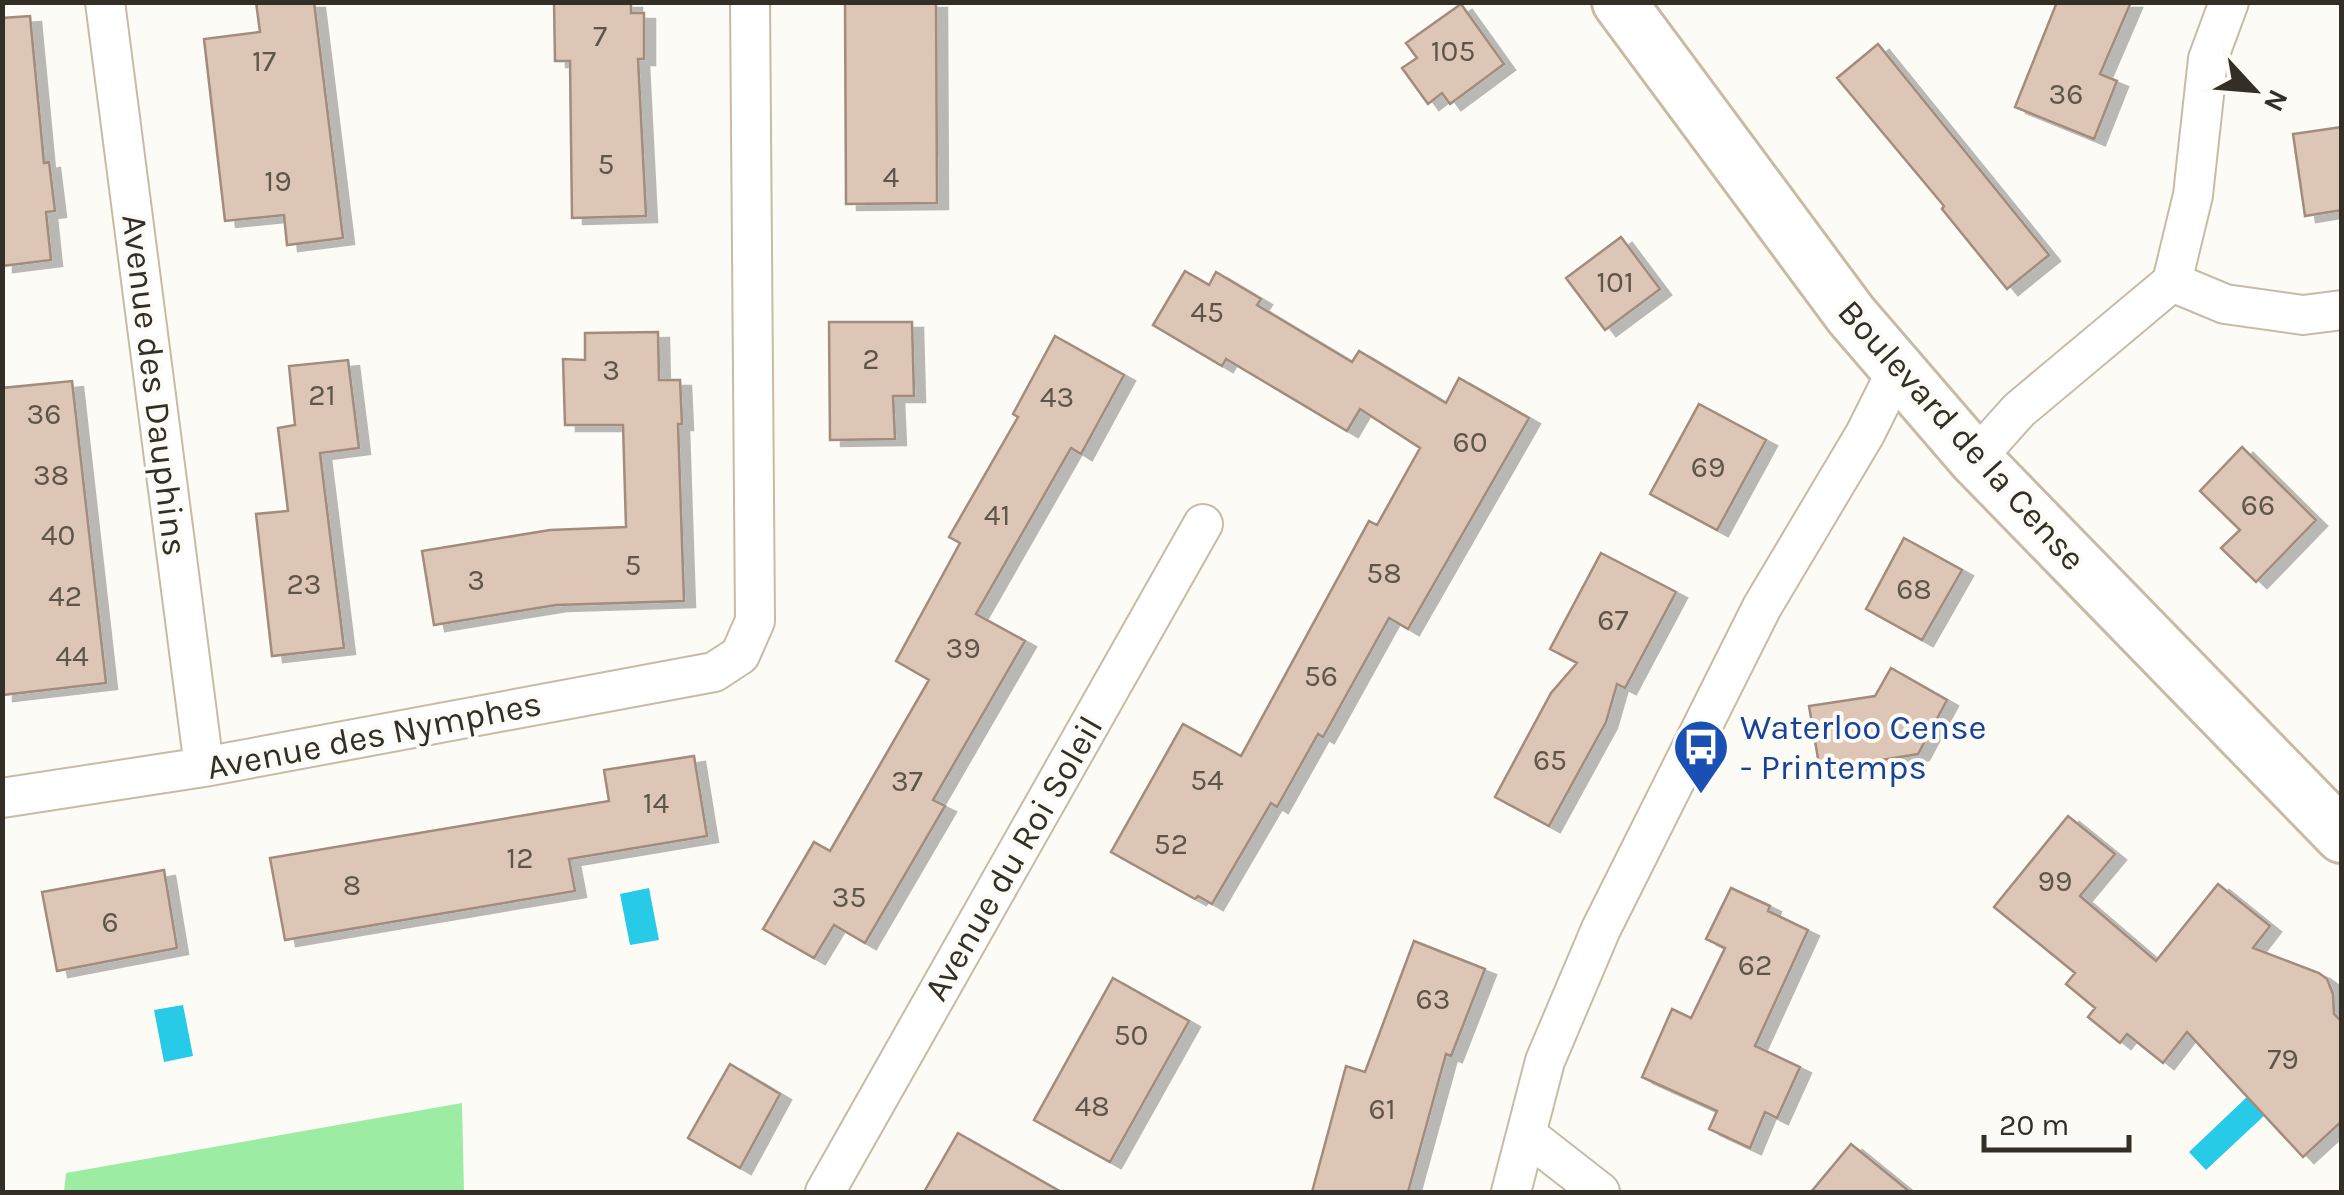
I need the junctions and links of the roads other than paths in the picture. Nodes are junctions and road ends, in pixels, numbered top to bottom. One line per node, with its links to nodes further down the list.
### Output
1 (105, 2): 10 (street, Avenue des Dauphins)
2 (750, 2): 10 (street, Avenue des Nymphes)
3 (1618, 2): 7 (main road, Boulevard de la Cense)
4 (2229, 2): 5 (street)
5 (2172, 282): 6 (street); 8 (street)
6 (2342, 310)
7 (1898, 368): 8 (main road, Boulevard de la Cense); 13 (street)
8 (1975, 458): 12 (main road, Boulevard de la Cense)
9 (1203, 524): 14 (street, Avenue du Roi Soleil)
10 (204, 767): 11 (street, Avenue des Nymphes)
11 (2, 798)
12 (2342, 836)
13 (1528, 1135): 15 (street); 16 (street)
14 (825, 1192)
15 (1511, 1192)
16 (1600, 1192)

